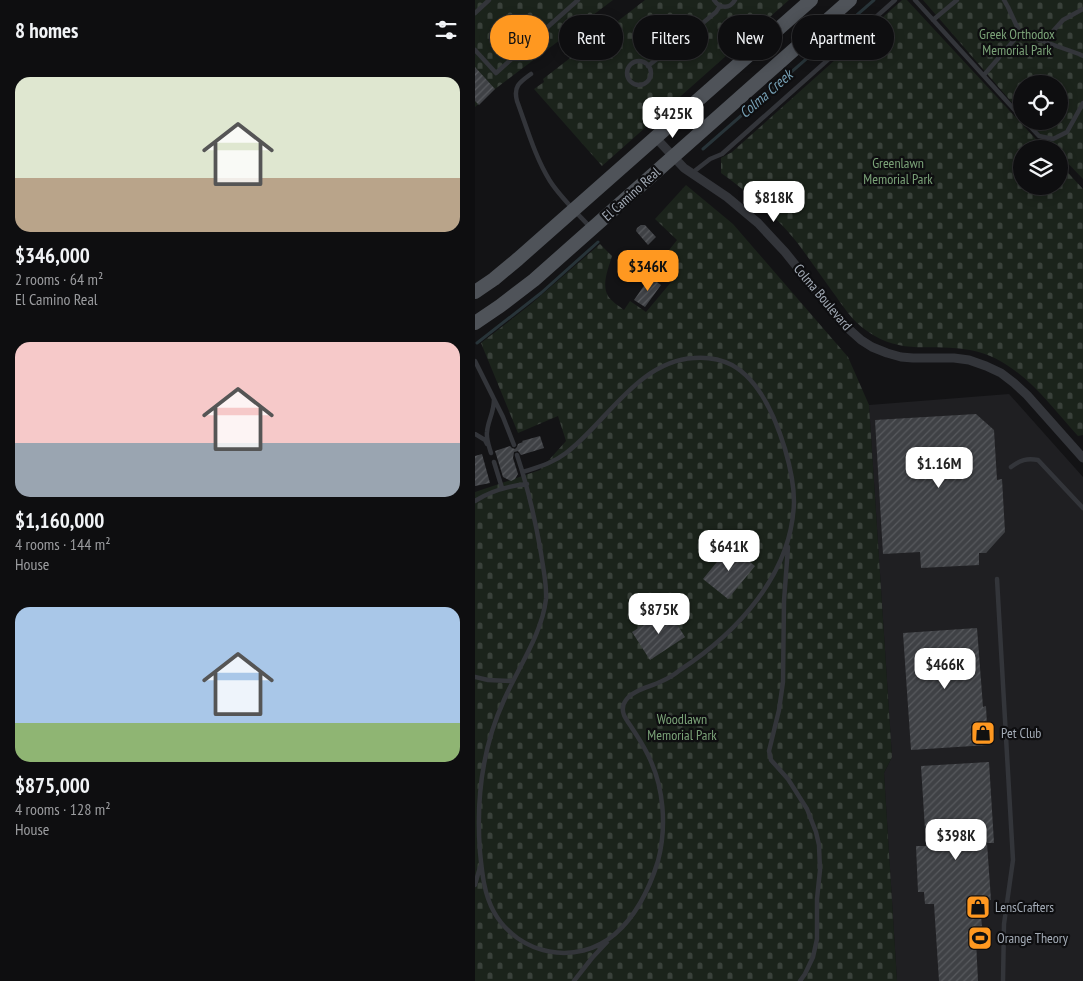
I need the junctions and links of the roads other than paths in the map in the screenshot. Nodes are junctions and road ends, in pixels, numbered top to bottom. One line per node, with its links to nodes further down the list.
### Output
1 (489, 0): 13 (lane)
2 (578, 0): 17 (lane)
3 (714, 0): 11 (lane)
4 (735, 0): 11 (lane)
5 (811, 0): 25 (main road, El Camino Real)
6 (851, 0): 26 (main road, El Camino Real)
7 (895, 0): 27 (lane)
8 (915, 0): 14 (lane)
9 (957, 0): 14 (lane)
10 (1004, 0): 15 (lane)
11 (720, 6): 19 (lane)
12 (1083, 9): 16 (lane)
13 (475, 13)
14 (933, 20): 21 (lane)
15 (1020, 33): 16 (lane); 21 (lane)
16 (1046, 42): 18 (lane)
17 (476, 52)
18 (1083, 56)
19 (648, 66): 19 (lane)
20 (531, 74): 28 (lane)
21 (983, 75): 23 (lane)
22 (1083, 103): 24 (lane)
23 (1013, 108)
24 (1033, 130)
25 (656, 138): 26 (street, Colma Boulevard); 28 (main road, El Camino Real)
26 (673, 157): 27 (street, Colma Boulevard); 29 (main road, El Camino Real)
27 (692, 173): 39 (street, Colma Boulevard)
28 (574, 210): 29 (lane); 30 (main road, El Camino Real)
29 (591, 229): 31 (main road, El Camino Real)
30 (475, 292)
31 (475, 323)
32 (475, 361): 33 (lane)
33 (494, 398): 35 (lane); 36 (lane)
34 (475, 434): 35 (lane)
35 (488, 445): 37 (lane)
36 (514, 445)
37 (491, 453)
38 (517, 454): 42 (lane)
39 (1083, 458)
40 (494, 462): 44 (lane)
41 (1011, 467): 46 (lane)
42 (523, 472): 43 (lane); 47 (lane)
43 (527, 484): 44 (lane); 50 (lane)
44 (502, 488): 45 (lane)
45 (475, 501)
46 (1083, 508)
47 (789, 536): 53 (lane); 55 (lane)
48 (997, 579): 56 (lane)
49 (475, 677): 50 (lane)
50 (513, 681): 51 (lane)
51 (481, 861): 52 (lane); 53 (lane)
52 (475, 885)
53 (615, 934): 54 (lane)
54 (574, 981)
55 (800, 981)
56 (1003, 981)

